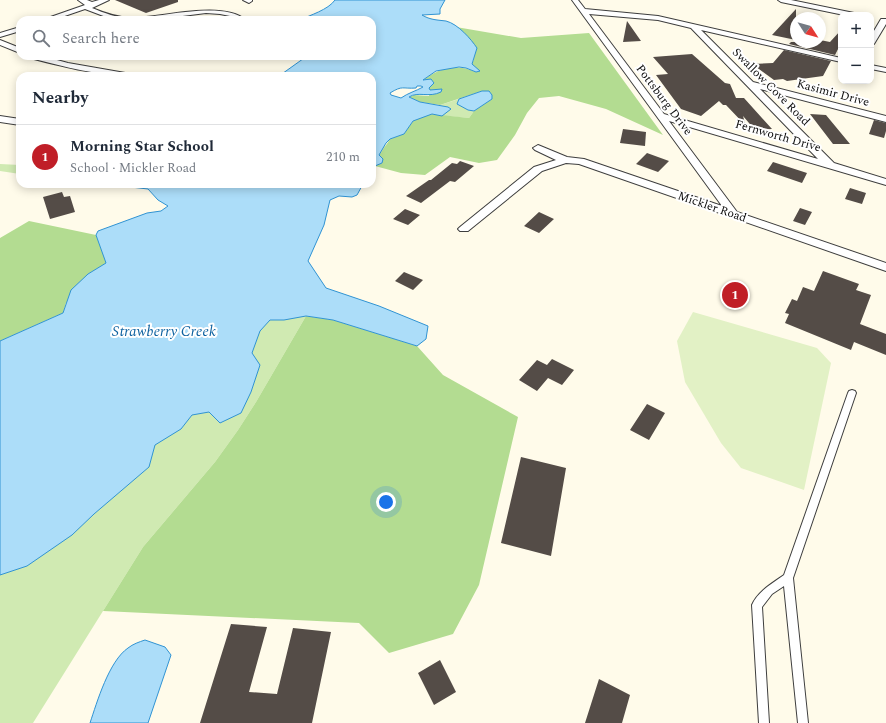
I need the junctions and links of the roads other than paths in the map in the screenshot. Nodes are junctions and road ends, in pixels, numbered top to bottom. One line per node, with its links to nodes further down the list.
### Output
1 (80, 0): 5 (street)
2 (106, 0): 5 (street)
3 (575, 0): 6 (street, Pottsburg Drive)
4 (781, 0): 7 (street)
5 (89, 6): 8 (street); 9 (street)
6 (582, 11): 13 (street); 25 (street, Pottsburg Drive)
7 (839, 12)
8 (58, 16)
9 (108, 16)
10 (170, 16): 11 (street)
11 (233, 16)
12 (883, 21): 16 (street)
13 (693, 25): 19 (street); 24 (street, Swallow Cove Road)
14 (16, 30): 15 (street)
15 (0, 36)
16 (874, 37)
17 (0, 42): 18 (street)
18 (16, 49)
19 (838, 59)
20 (49, 60): 23 (street)
21 (874, 67): 22 (street)
22 (886, 70)
23 (108, 72)
24 (751, 84): 27 (street, Kasimir Drive); 31 (street, Swallow Cove Road)
25 (662, 116): 31 (street, Fernworth Drive); 33 (street, Pottsburg Drive)
26 (0, 119): 28 (street)
27 (886, 119)
28 (16, 121)
29 (538, 148): 30 (street, Mickler Road)
30 (565, 160): 33 (street, Mickler Road); 34 (street)
31 (831, 166): 32 (street, Fernworth Drive)
32 (886, 182)
33 (734, 215): 35 (street, Mickler Road)
34 (464, 229)
35 (886, 266)
36 (852, 393): 37 (lane)
37 (788, 578): 38 (lane); 39 (lane)
38 (764, 723)
39 (803, 723)

